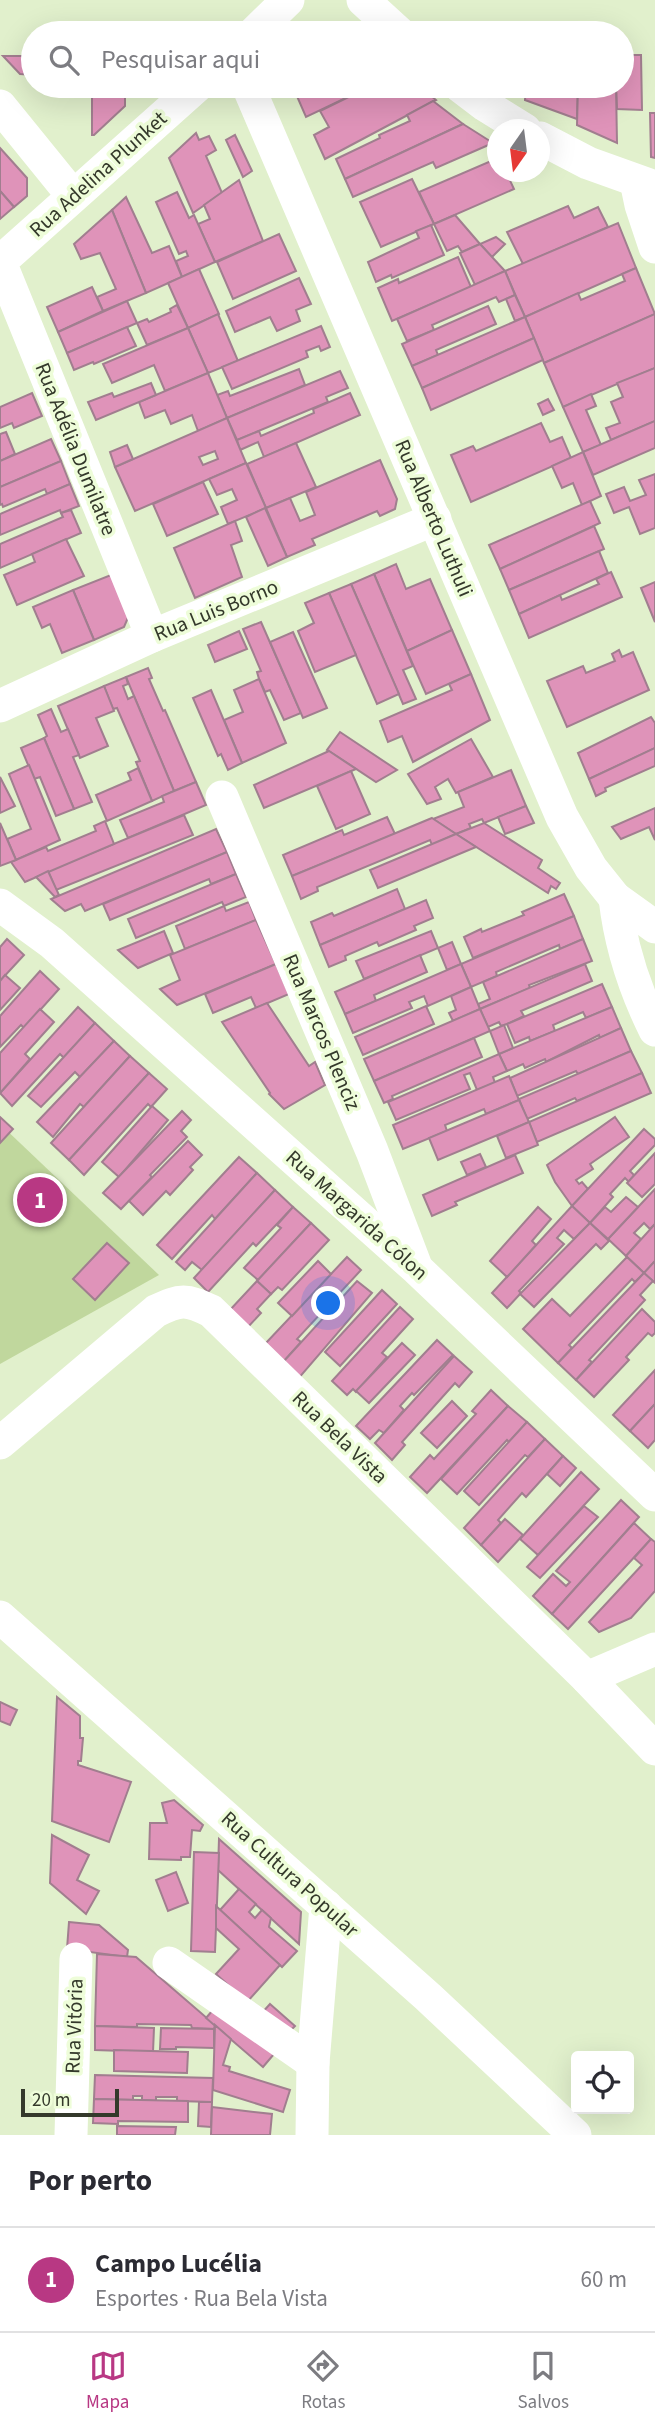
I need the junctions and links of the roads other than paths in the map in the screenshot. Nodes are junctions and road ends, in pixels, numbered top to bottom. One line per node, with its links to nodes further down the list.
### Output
1 (288, 0): 3 (street)
2 (363, 0): 4 (street)
3 (266, 21)
4 (386, 21)
5 (183, 98): 12 (street, Rua Adelina Plunket)
6 (253, 98): 15 (street, Rua Alberto Luthuli)
7 (476, 98): 9 (street)
8 (0, 106): 12 (street)
9 (507, 119)
10 (550, 143): 11 (street)
11 (645, 184): 13 (street)
12 (73, 196): 14 (street, Rua Adelina Plunket)
13 (655, 247)
14 (0, 262): 16 (street, Rua Adélia Dumilatre)
15 (435, 520): 16 (street, Rua Luis Borno); 19 (street, Rua Alberto Luthuli)
16 (152, 636): 17 (street, Rua Luis Borno)
17 (0, 706)
18 (222, 797): 23 (street, Rua Marcos Plenciz)
19 (615, 898): 21 (street, Rua Alberto Luthuli); 22 (street)
20 (0, 905): 23 (street, Rua Margarida Cólon)
21 (655, 927)
22 (655, 1030)
23 (417, 1269): 25 (street, Rua Margarida Cólon)
24 (0, 1443): 28 (street, Rua Bela Vista)
25 (655, 1495)
26 (0, 1617): 30 (street, Rua Cultura Popular)
27 (655, 1648): 28 (street)
28 (587, 1678): 29 (street, Rua Bela Vista)
29 (655, 1749)
30 (326, 1906): 33 (street); 36 (street, Rua Cultura Popular)
31 (76, 1959): 34 (street, Rua Vitória)
32 (169, 1963): 33 (street)
33 (313, 2063): 35 (street)
34 (71, 2135)
35 (312, 2135)
36 (575, 2135)

